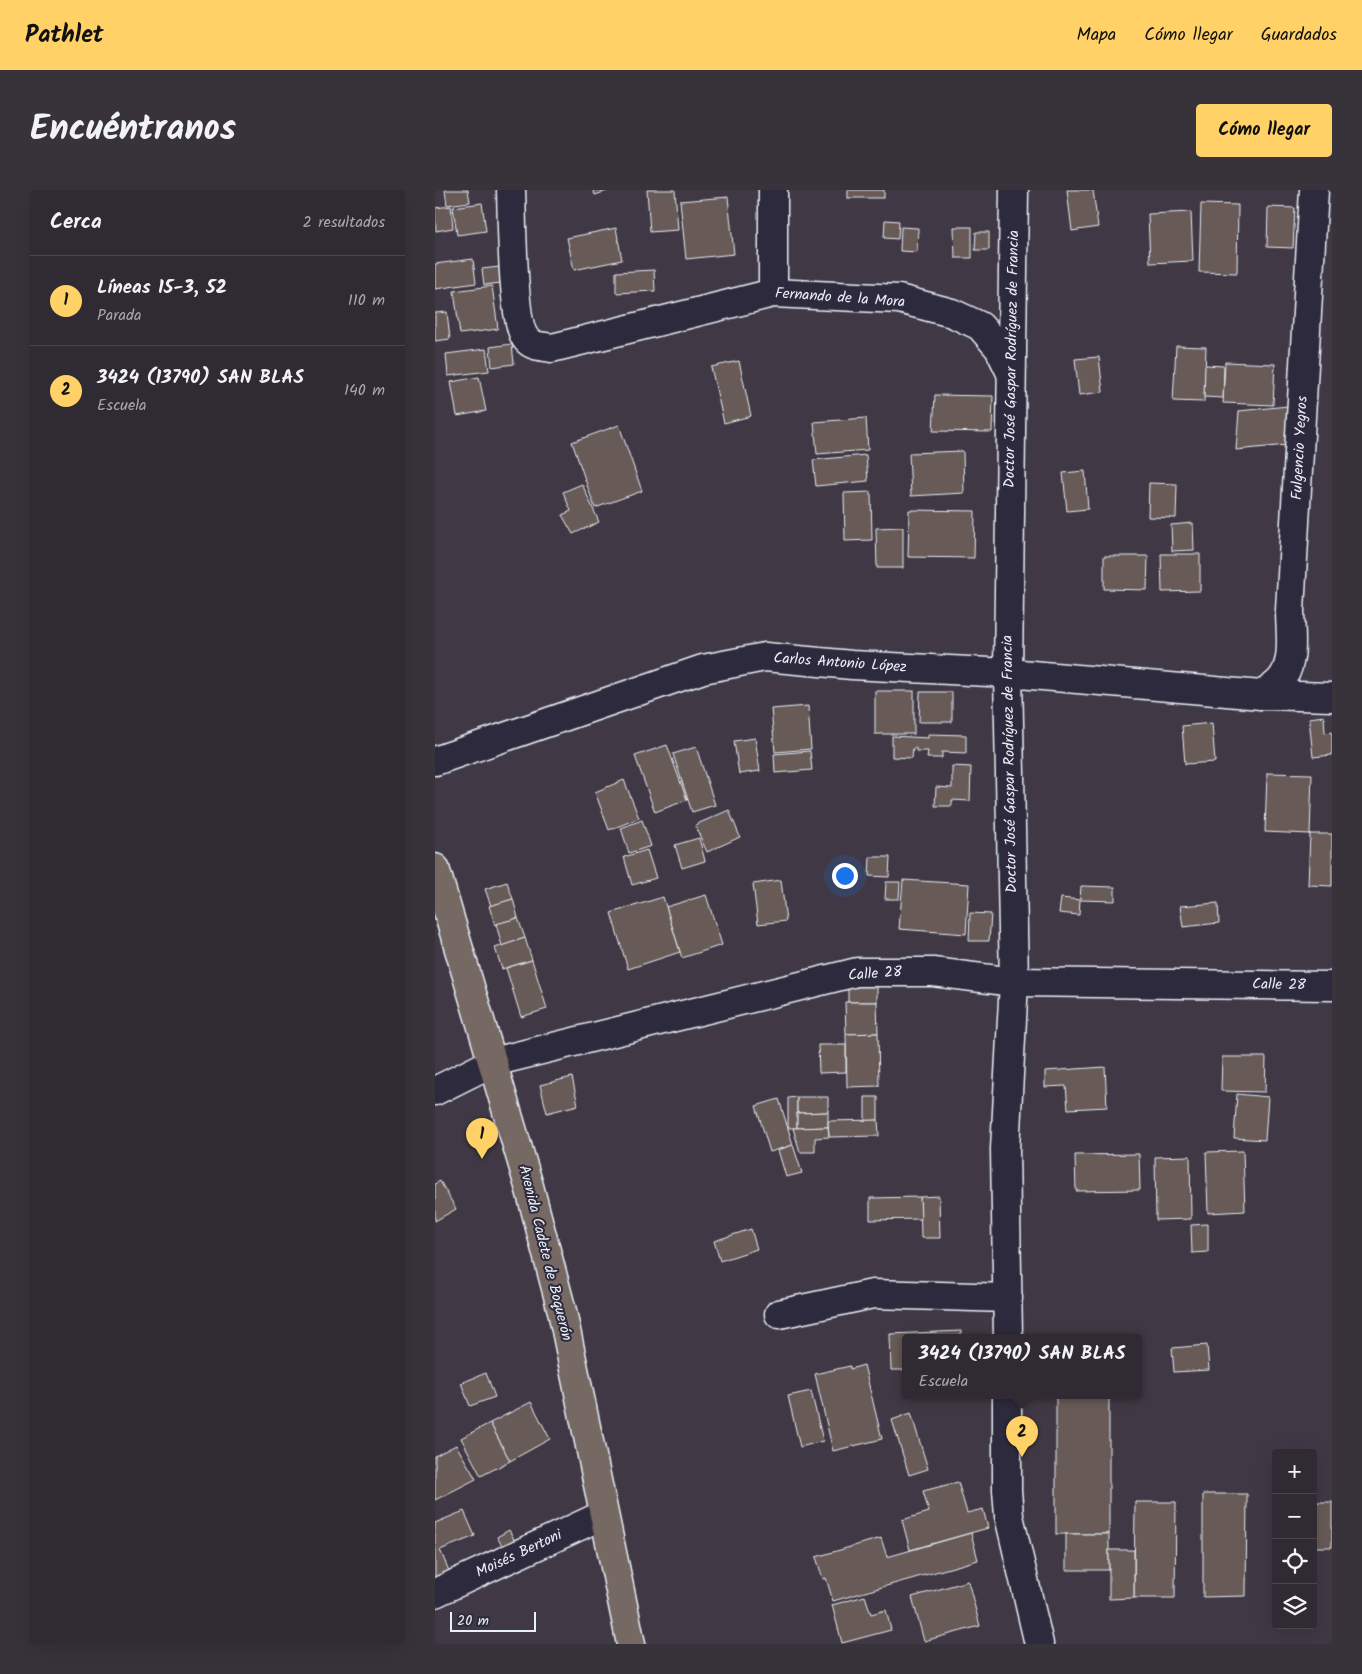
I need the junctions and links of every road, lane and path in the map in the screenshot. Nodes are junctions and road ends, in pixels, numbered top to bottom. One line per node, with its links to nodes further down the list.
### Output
1 (511, 190): 5 (street, Fernando de la Mora)
2 (773, 190): 5 (street)
3 (1015, 190): 6 (street, Doctor José Gaspar Rodríguez de Francia)
4 (1314, 190): 8 (street, Fulgencio Yegros)
5 (773, 292): 6 (street, Fernando de la Mora)
6 (1012, 375): 7 (street, Doctor José Gaspar Rodríguez de Francia)
7 (1008, 673): 8 (street, Carlos Antonio López); 10 (street, Carlos Antonio López); 12 (street, Doctor José Gaspar Rodríguez de Francia)
8 (1261, 695): 9 (street, Carlos Antonio López)
9 (1332, 697)
10 (435, 761)
11 (435, 868): 14 (main road, Avenida Cadete de Boquerón)
12 (1014, 982): 13 (street, Calle 28); 14 (street, Calle 28); 16 (street, Doctor José Gaspar Rodríguez de Francia)
13 (1332, 986)
14 (493, 1062): 15 (street, Calle 28); 20 (main road, Avenida Cadete de Boquerón)
15 (435, 1091)
16 (1008, 1298): 17 (street); 18 (street, Doctor José Gaspar Rodríguez de Francia)
17 (779, 1314)
18 (1008, 1334)
19 (1007, 1399): 23 (street)
20 (603, 1515): 21 (street, Moisés Bertoni); 22 (main road, Avenida Cadete de Boquerón)
21 (435, 1593)
22 (631, 1644)
23 (1039, 1644)

